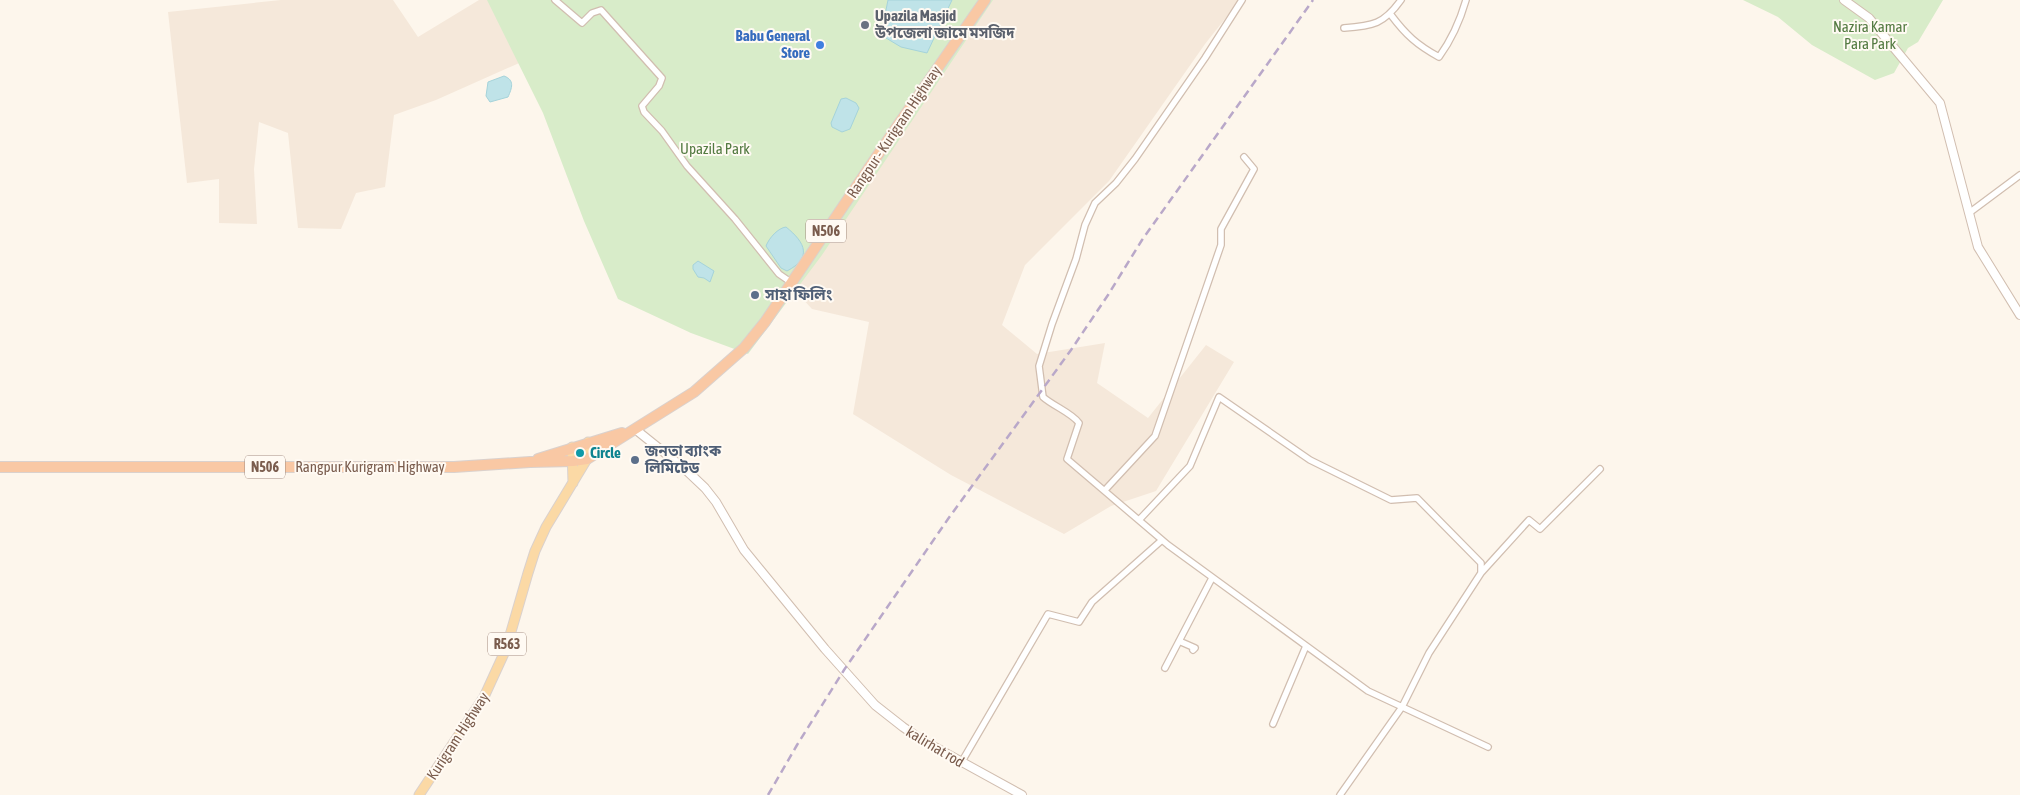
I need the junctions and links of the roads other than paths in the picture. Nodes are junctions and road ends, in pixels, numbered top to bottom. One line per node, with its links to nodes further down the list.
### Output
1 (555, 0): 12 (street)
2 (985, 0): 12 (highway, Rangpur - Kurigram Highway / N506)
3 (1242, 0): 23 (street)
4 (1402, 0): 7 (street)
5 (1466, 0): 7 (street)
6 (1844, 0): 11 (street)
7 (1391, 14): 8 (street)
8 (1344, 28)
9 (1244, 157): 23 (street)
10 (2020, 175): 11 (street)
11 (1969, 213): 13 (street)
12 (792, 283): 14 (highway, Rangpur - Kurigram Highway / N506)
13 (2020, 315)
14 (635, 430): 15 (highway, N506); 17 (highway, N506); 35 (street, kalirhat rod)
15 (588, 442): 16 (highway, N506); 17 (main road, Kurigram Highway / R563)
16 (572, 447): 18 (main road); 19 (highway, N506)
17 (587, 459): 18 (highway, N506); 22 (main road, Kurigram Highway / R563)
18 (572, 461): 19 (highway, N506); 22 (main road)
19 (530, 462): 20 (highway, Rangpur Kurigram Highway / N506)
20 (0, 467)
21 (1600, 469): 26 (street)
22 (573, 483): 36 (main road, Kurigram Highway / R563)
23 (1105, 490): 24 (street)
24 (1139, 520): 25 (street); 26 (street)
25 (1162, 540): 27 (street); 35 (street)
26 (1481, 573): 32 (street)
27 (1212, 578): 28 (street); 29 (street)
28 (1179, 641): 30 (street); 31 (street)
29 (1306, 646): 32 (street); 33 (street)
30 (1193, 650)
31 (1165, 668)
32 (1402, 707): 34 (street); 38 (street)
33 (1273, 724)
34 (1488, 747)
35 (961, 762): 37 (street, kalirhat rod)
36 (420, 795)
37 (1022, 795)
38 (1340, 795)

